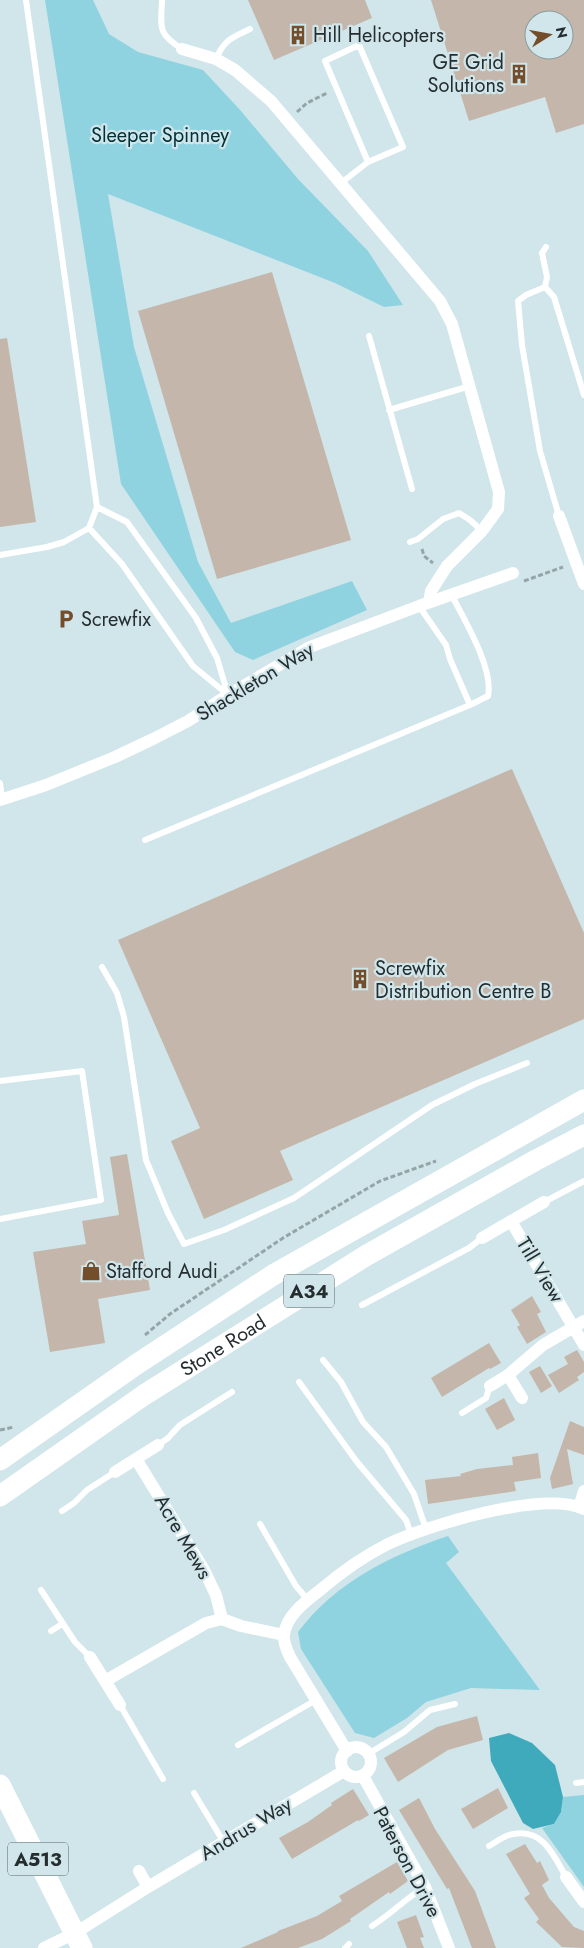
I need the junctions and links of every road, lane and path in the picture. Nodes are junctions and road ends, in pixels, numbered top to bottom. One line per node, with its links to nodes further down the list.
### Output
1 (26, 0): 17 (lane)
2 (162, 0): 4 (lane)
3 (250, 29): 5 (lane)
4 (182, 49): 5 (street)
5 (216, 59): 7 (street)
6 (336, 88): 7 (path); 8 (lane); 8 (lane)
7 (288, 120): 9 (street)
8 (368, 162): 9 (lane)
9 (341, 183): 13 (street)
10 (546, 247): 11 (lane)
11 (545, 286): 14 (lane); 18 (lane)
12 (369, 336): 15 (lane)
13 (470, 386): 15 (lane); 20 (street)
14 (584, 395)
15 (389, 410): 16 (lane)
16 (412, 490)
17 (97, 508): 19 (lane); 31 (lane)
18 (558, 516): 23 (street)
19 (89, 528): 24 (lane); 31 (lane)
20 (482, 532): 21 (lane); 30 (street)
21 (418, 539): 22 (lane); 25 (path)
22 (410, 542)
23 (578, 551): 28 (street)
24 (0, 555)
25 (433, 564)
26 (564, 567): 27 (path)
27 (514, 573): 29 (street, Shackleton Way)
28 (584, 584)
29 (451, 594): 30 (street, Shackleton Way); 32 (lane)
30 (424, 604): 31 (street, Shackleton Way); 32 (lane)
31 (228, 694): 34 (street, Shackleton Way)
32 (470, 705): 35 (lane)
33 (0, 783): 34 (lane)
34 (1, 799)
35 (145, 840)
36 (102, 967): 37 (lane)
37 (527, 1063)
38 (0, 1081): 43 (lane)
39 (584, 1100): 58 (highway, Stone Road / A34)
40 (584, 1135): 61 (highway, Stone Road / A34)
41 (584, 1181): 42 (lane)
42 (544, 1202): 44 (street, Till View)
43 (0, 1219)
44 (511, 1221): 45 (street, Till View); 47 (street, Till View)
45 (482, 1238): 46 (lane)
46 (362, 1305)
47 (579, 1324): 48 (street, Till View); 50 (street)
48 (584, 1345)
49 (323, 1360): 65 (lane)
50 (508, 1375): 52 (street); 54 (street)
51 (299, 1382): 66 (lane)
52 (490, 1386): 55 (lane)
53 (232, 1392): 56 (lane)
54 (522, 1398)
55 (462, 1413)
56 (158, 1445): 57 (street)
57 (136, 1459): 59 (street); 69 (street, Acre Mews)
58 (0, 1460)
59 (115, 1472): 63 (lane)
60 (584, 1491): 62 (street)
61 (0, 1496)
62 (581, 1508): 65 (street)
63 (62, 1510)
64 (260, 1524): 68 (lane)
65 (426, 1529): 66 (street)
66 (411, 1534): 68 (street)
67 (42, 1590): 70 (lane)
68 (308, 1600): 72 (street)
69 (222, 1619): 72 (street); 74 (street)
70 (62, 1624): 71 (lane); 73 (lane)
71 (51, 1632)
72 (284, 1635): 75 (street)
73 (90, 1657): 74 (street)
74 (105, 1681): 77 (street)
75 (316, 1700): 78 (lane); 79 (street)
76 (455, 1704): 80 (lane)
77 (120, 1705): 83 (lane)
78 (238, 1744)
79 (347, 1751): 80 (street); 81 (street)
80 (368, 1754): 82 (street)
81 (344, 1771): 82 (street); 88 (street, Andrus Way)
82 (363, 1776): 93 (street, Paterson Drive)
83 (163, 1779)
84 (584, 1782): 85 (lane)
85 (576, 1783)
86 (0, 1785): 96 (highway, A513)
87 (194, 1793): 88 (lane)
88 (223, 1841): 92 (street, Andrus Way)
89 (489, 1846): 91 (lane)
90 (139, 1871): 92 (street)
91 (566, 1877): 94 (street)
92 (148, 1887): 96 (street, Andrus Way)
93 (425, 1887): 95 (lane); 98 (street, Paterson Drive)
94 (584, 1902)
95 (372, 1926)
96 (79, 1941): 97 (street, Andrus Way)
97 (44, 1948)
98 (450, 1948)

